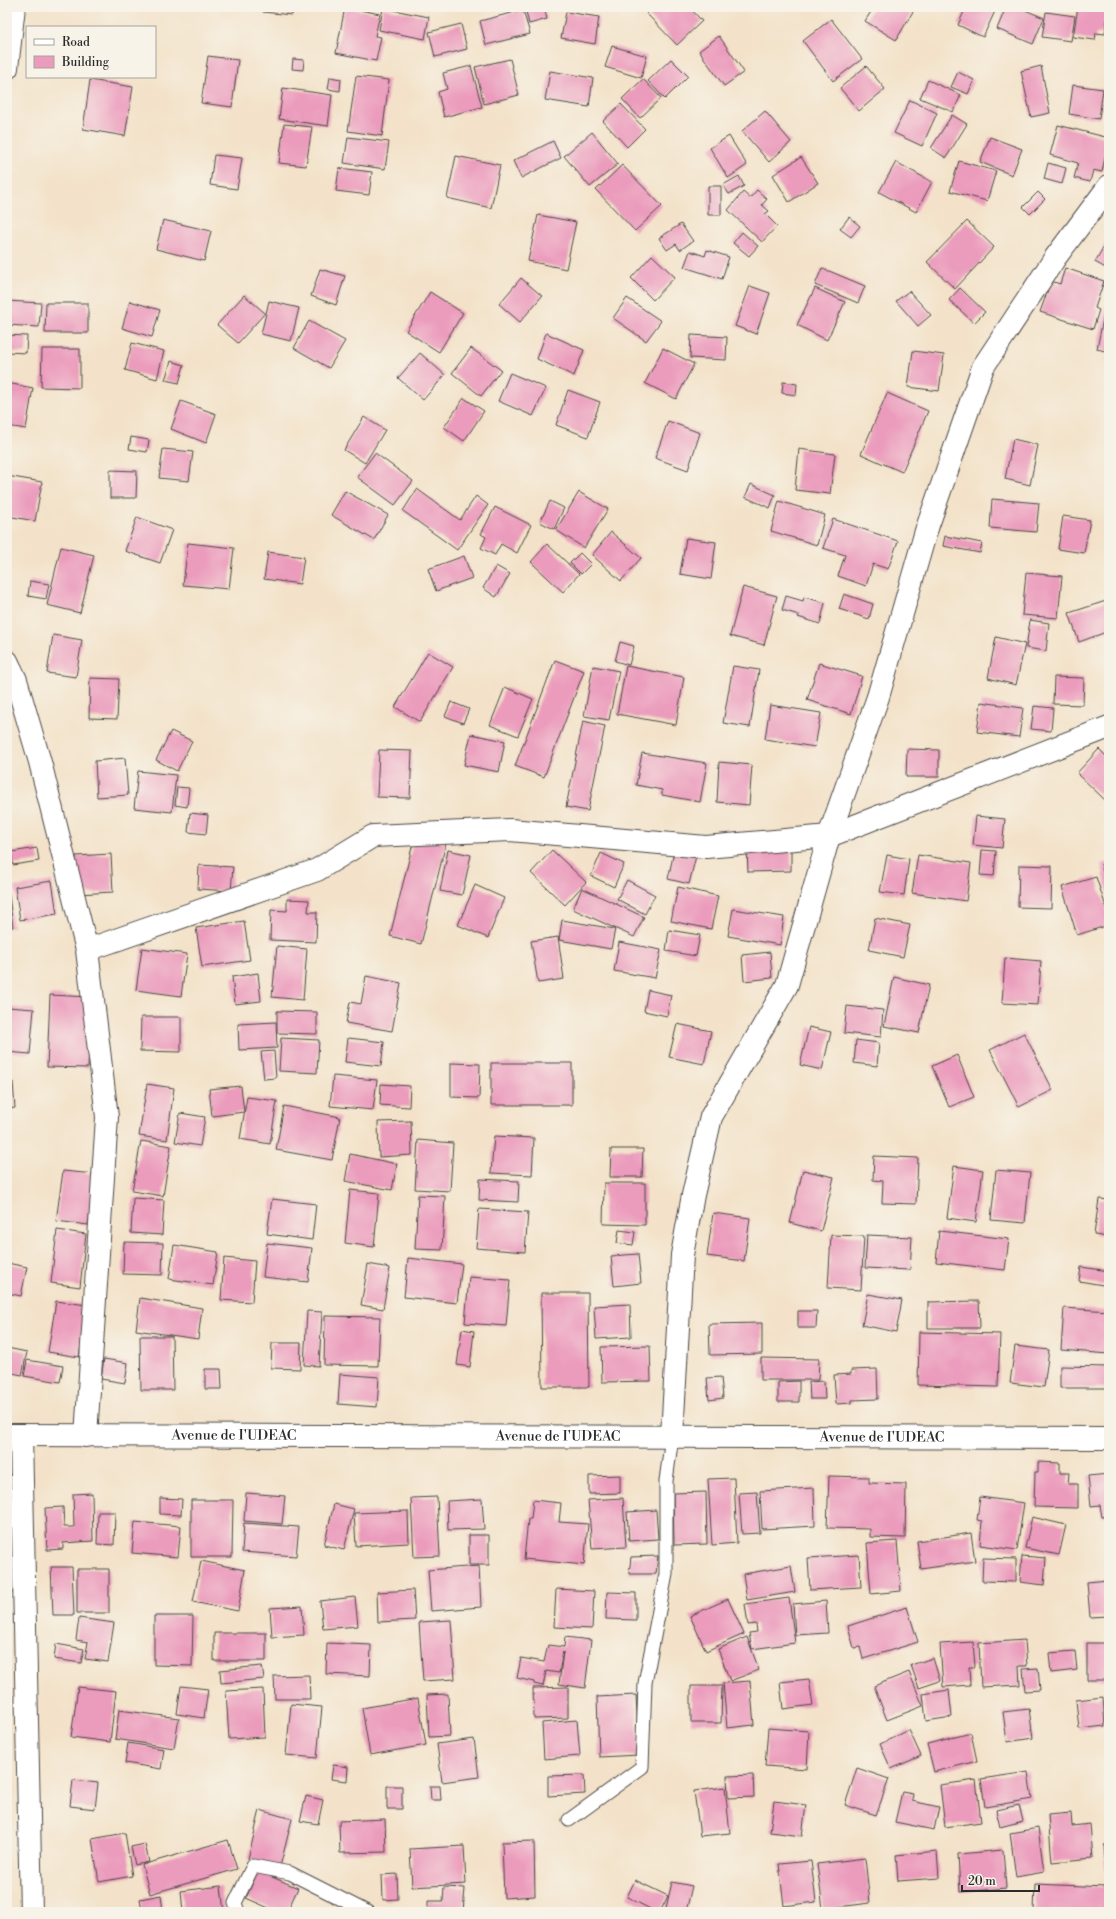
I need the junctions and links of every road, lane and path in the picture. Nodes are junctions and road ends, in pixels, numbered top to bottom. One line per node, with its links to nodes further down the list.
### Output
1 (14, 7): 2 (street)
2 (7, 68)
3 (1109, 186): 6 (street)
4 (7, 661): 7 (street)
5 (1109, 727): 6 (street)
6 (829, 836): 7 (street); 10 (street)
7 (87, 950): 9 (street)
8 (14, 1435): 9 (street, Avenue de I'UDEAC); 13 (street)
9 (86, 1436): 10 (street, Avenue de I'UDEAC)
10 (672, 1436): 11 (street, Avenue de I'UDEAC); 12 (lane)
11 (1109, 1438)
12 (569, 1820)
13 (31, 1912)
14 (238, 1912): 15 (lane)
15 (367, 1912)

